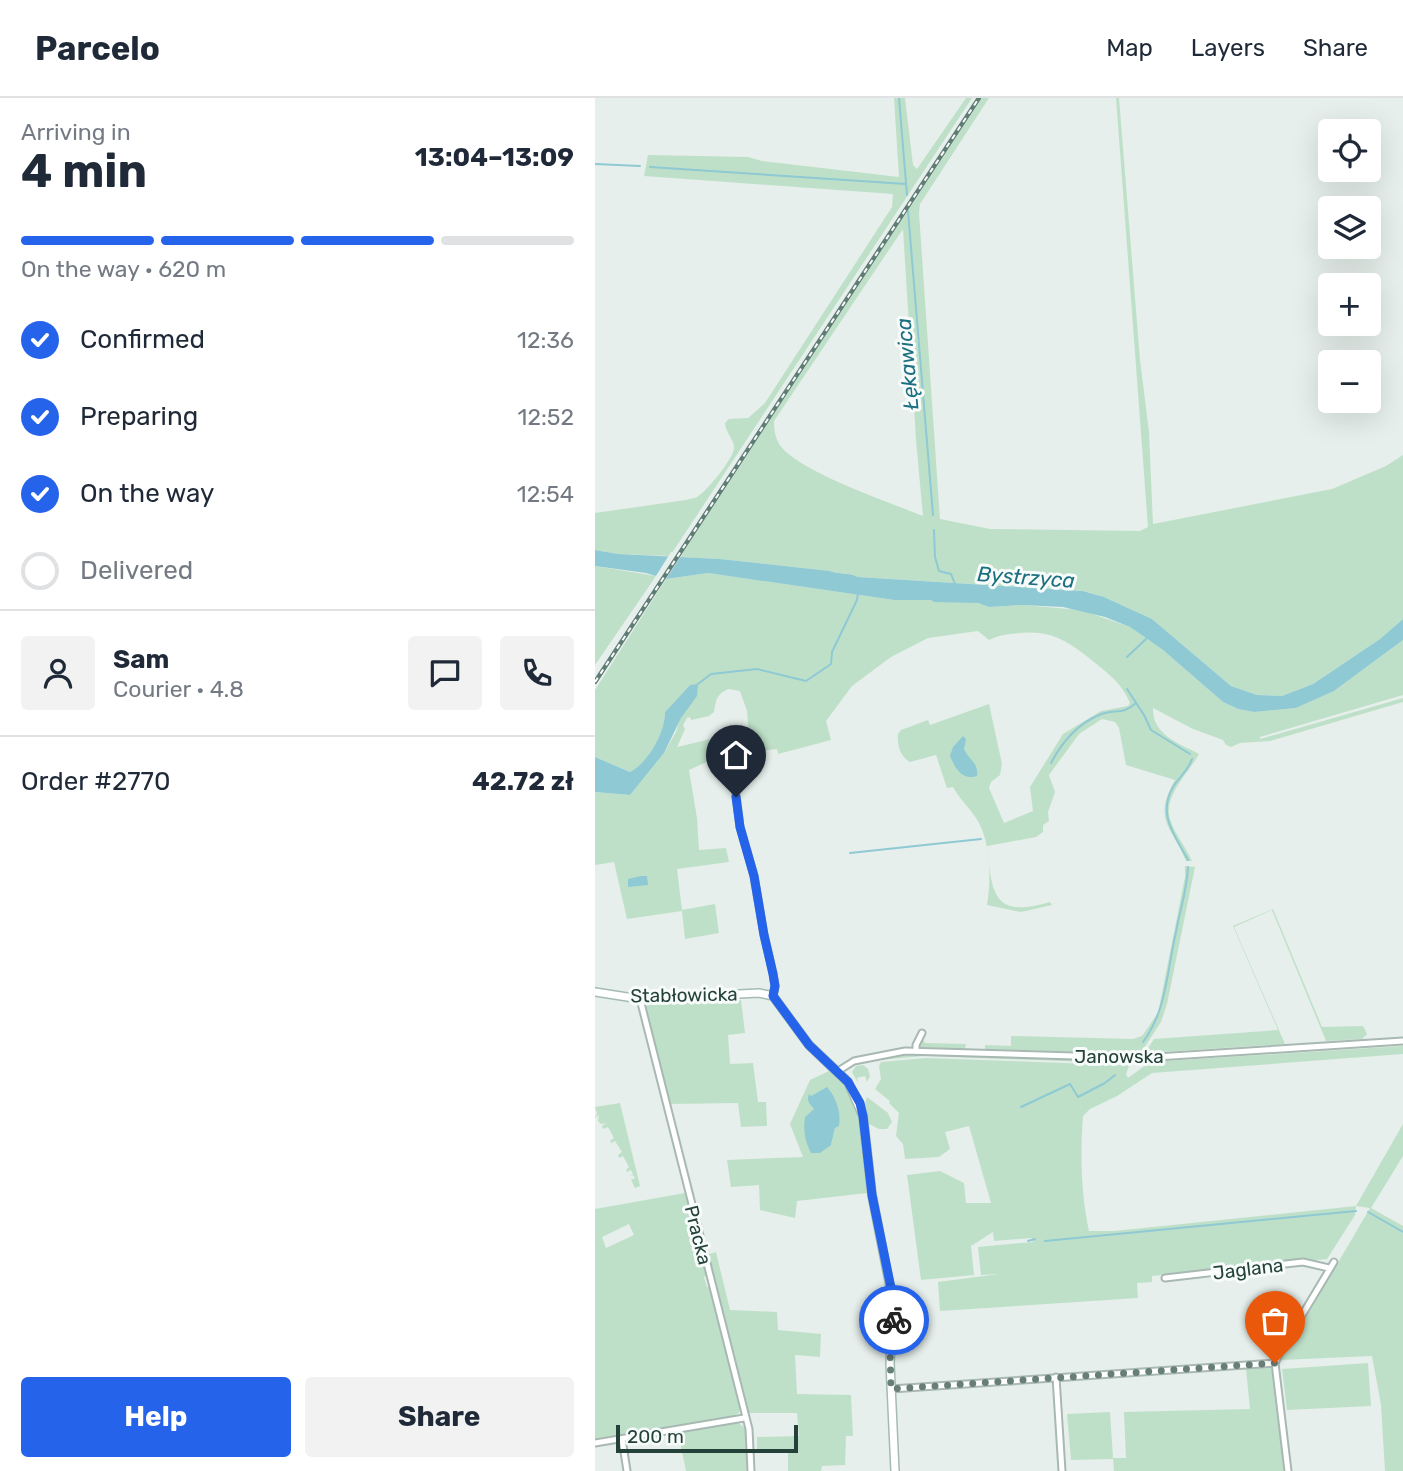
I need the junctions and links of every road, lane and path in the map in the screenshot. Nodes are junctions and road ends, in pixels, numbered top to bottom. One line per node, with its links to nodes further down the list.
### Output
1 (734, 779): 3 (street)
2 (595, 992): 4 (street, Stabłowicka)
3 (773, 996): 4 (street, Stabłowicka); 8 (street)
4 (640, 999): 13 (street, Pracka)
5 (922, 1033): 7 (street)
6 (1403, 1041): 7 (street, Janowska)
7 (916, 1051): 8 (street, Janowska)
8 (838, 1071): 12 (street)
9 (1165, 1278): 10 (street, Jaglana)
10 (1275, 1363): 11 (street); 20 (street)
11 (1056, 1377): 12 (street); 19 (street)
12 (891, 1389): 18 (street)
13 (744, 1418): 14 (street); 17 (street, Pracka)
14 (622, 1439): 15 (street); 16 (street)
15 (595, 1443)
16 (627, 1471)
17 (751, 1471)
18 (895, 1471)
19 (1062, 1471)
20 (1289, 1471)

